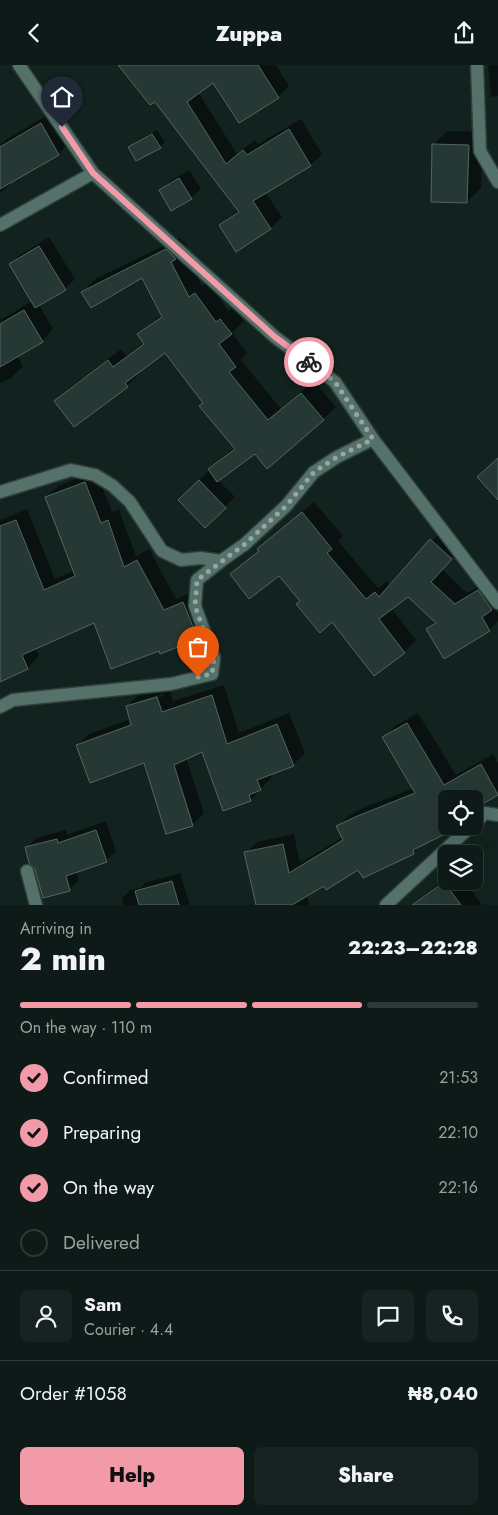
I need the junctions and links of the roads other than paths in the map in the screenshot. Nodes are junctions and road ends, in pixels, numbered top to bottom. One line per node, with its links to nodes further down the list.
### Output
1 (19, 65): 3 (street)
2 (477, 65): 4 (street)
3 (93, 173): 5 (street); 6 (street)
4 (498, 181)
5 (0, 225)
6 (373, 439): 8 (street); 9 (street)
7 (0, 492): 8 (street)
8 (221, 561): 10 (street)
9 (498, 603)
10 (0, 707)
11 (483, 815): 12 (street)
12 (498, 815)
13 (461, 835): 16 (street)
14 (26, 871): 15 (street)
15 (36, 905)
16 (386, 905)

